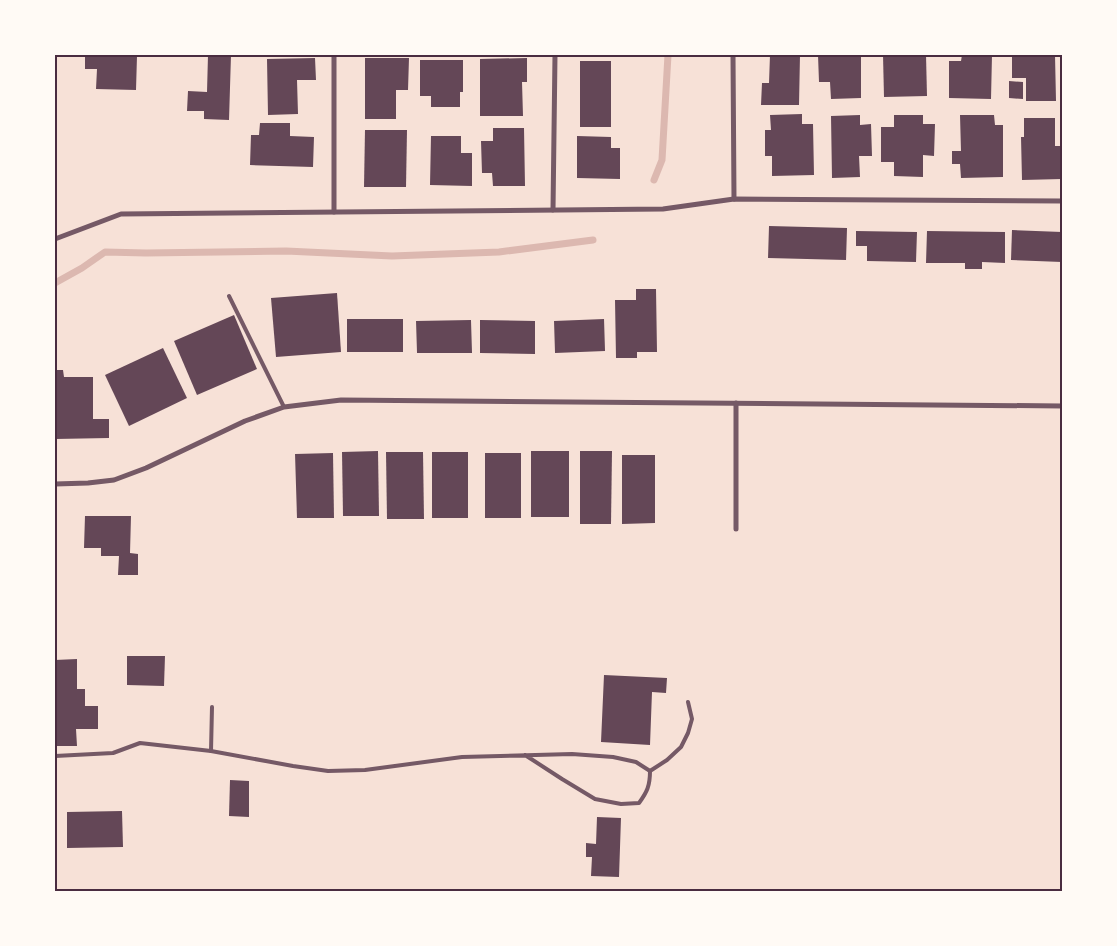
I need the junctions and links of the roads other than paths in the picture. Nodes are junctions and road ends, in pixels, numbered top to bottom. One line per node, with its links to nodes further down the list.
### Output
1 (334, 55): 7 (street)
2 (555, 55): 6 (street)
3 (733, 55): 4 (street)
4 (734, 200): 5 (street); 6 (street)
5 (1062, 201)
6 (553, 210): 7 (street)
7 (334, 212): 8 (street)
8 (55, 238)
9 (230, 296): 12 (lane)
10 (736, 403): 11 (street); 12 (street); 14 (street)
11 (1062, 406)
12 (284, 407): 13 (street)
13 (55, 484)
14 (736, 529)
15 (688, 702): 20 (lane)
16 (212, 707): 17 (lane)
17 (211, 751): 18 (lane); 19 (lane)
18 (525, 755): 20 (lane); 20 (lane)
19 (55, 756)
20 (650, 771)

